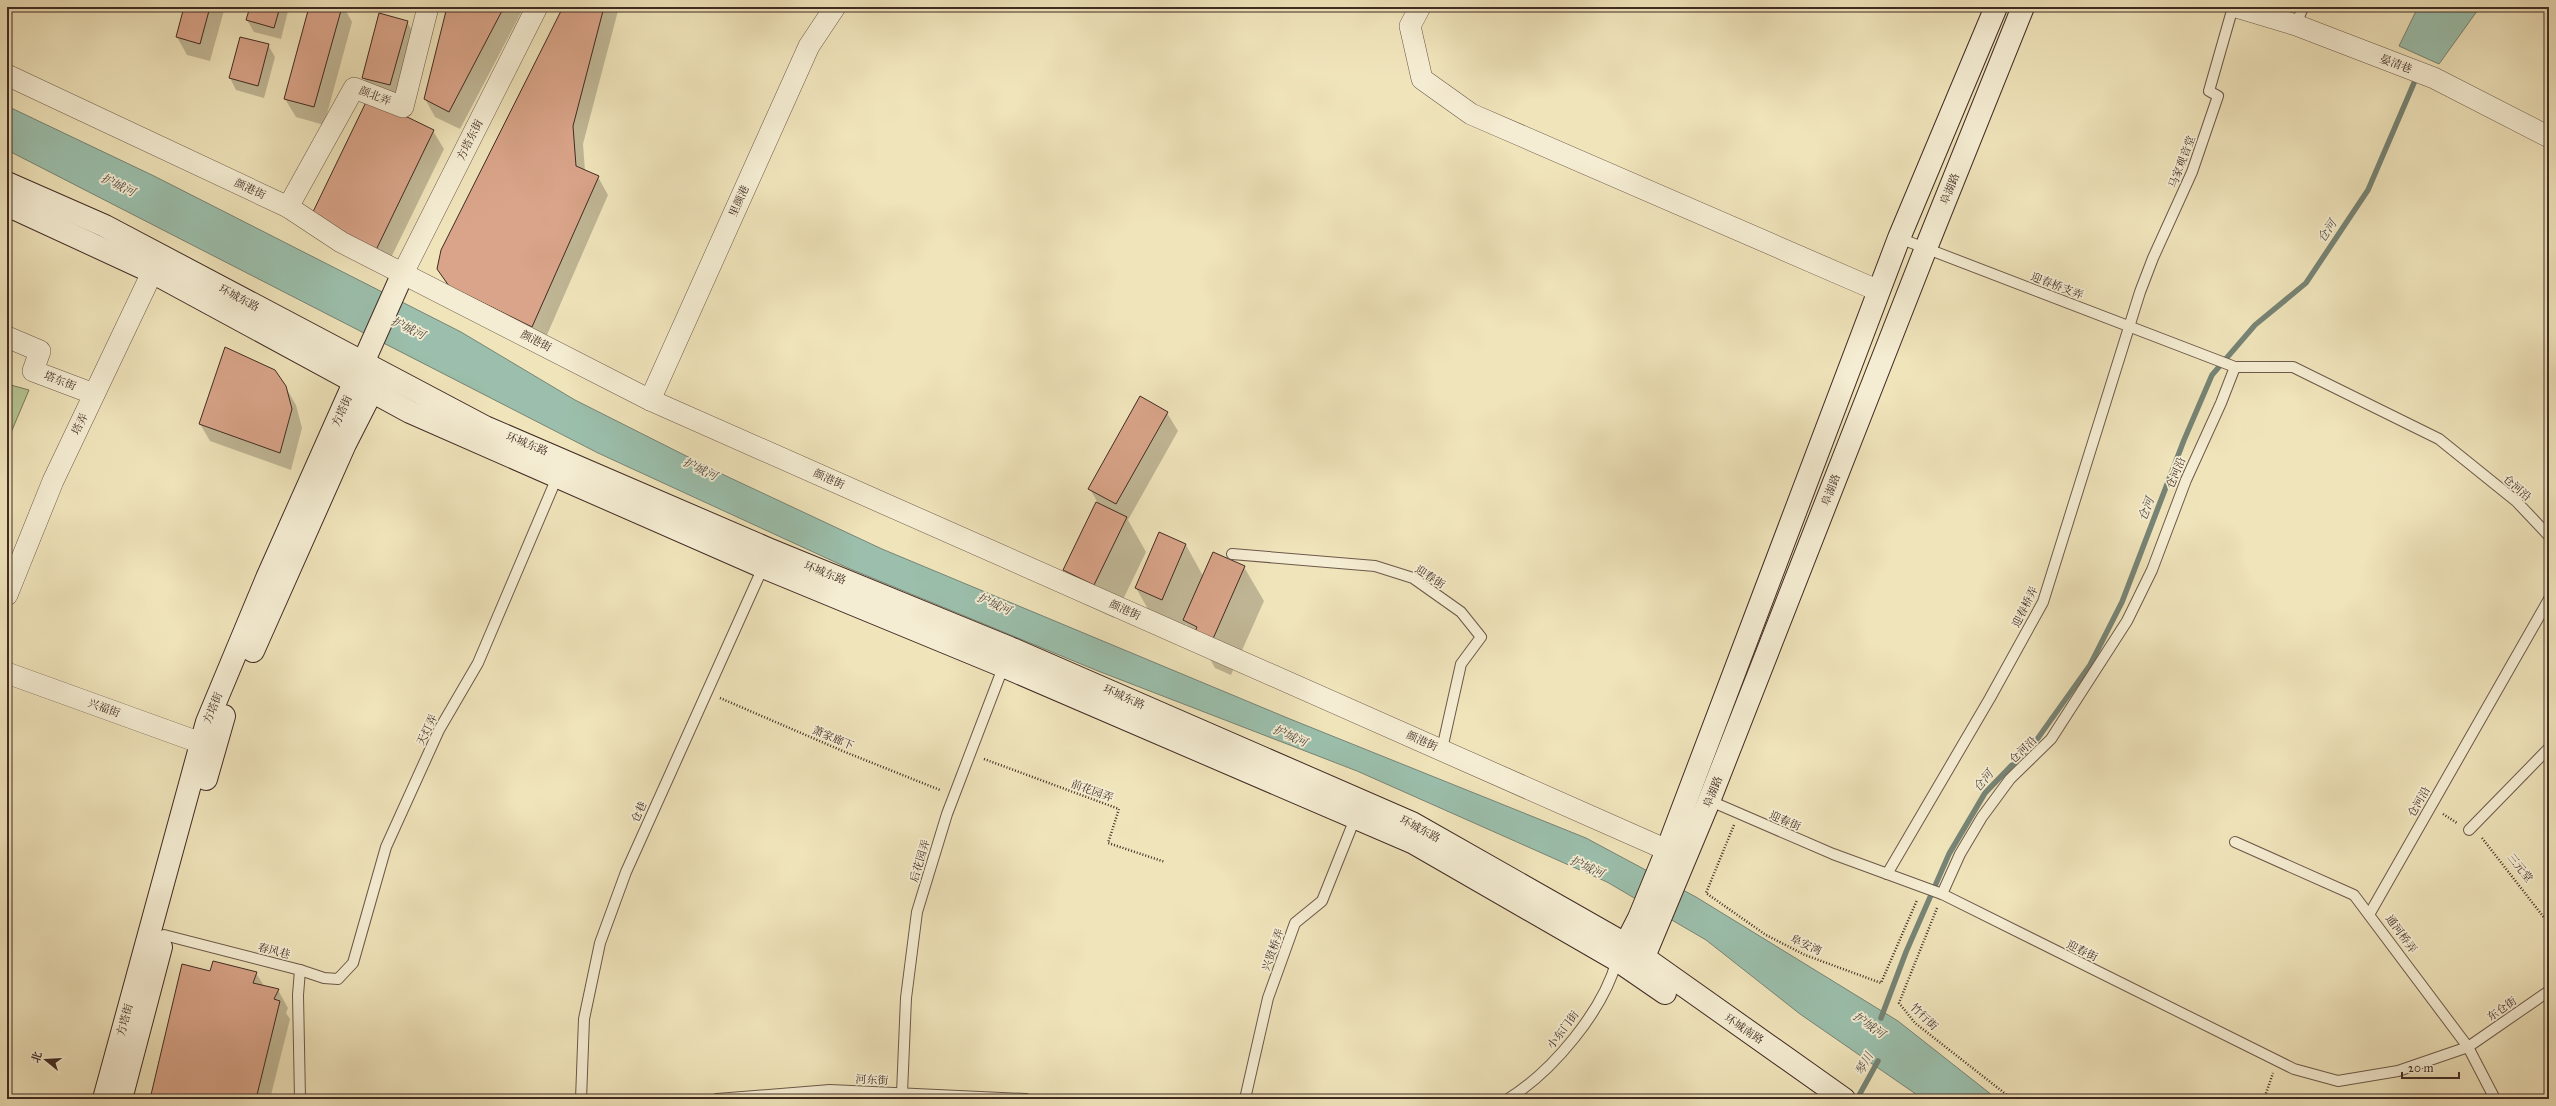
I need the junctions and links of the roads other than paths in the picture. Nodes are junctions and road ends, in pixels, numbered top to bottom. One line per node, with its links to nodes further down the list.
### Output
1 (428, 7): 13 (street, 颜北弄)
2 (537, 7): 17 (street, 方塔东街)
3 (835, 7): 24 (street, 里颜港)
4 (1420, 7): 18 (street)
5 (1996, 7): 14 (main road, 阜湖路)
6 (2023, 7): 15 (main road, 阜湖路)
7 (2234, 7): 8 (street, 晏清巷); 19 (lane, 马家观音堂)
8 (2300, 16): 10 (street, 晏清巷)
9 (7, 75): 13 (street, 颜港街)
10 (2549, 137)
11 (7, 183): 16 (main road, 环城东路)
12 (7, 205): 16 (main road, 环城东路)
13 (288, 207): 17 (street, 颜港街)
14 (1899, 238): 15 (lane, 迎春桥支弄); 18 (main road, 阜湖路)
15 (1926, 248): 19 (lane, 迎春桥支弄); 37 (main road, 阜湖路)
16 (156, 264): 22 (main road, 环城东路); 23 (street, 塔弄)
17 (403, 273): 22 (main road, 方塔街); 24 (street, 颜港街)
18 (1879, 291): 36 (main road, 阜湖路)
19 (2129, 327): 21 (lane, 迎春桥支弄); 42 (lane, 迎春桥弄)
20 (7, 337): 23 (street, 塔东街)
21 (2235, 367): 26 (lane, 仓河沿); 43 (lane, 仓河沿)
22 (367, 377): 25 (main road, 环城东路); 33 (main road, 方塔街); 45 (main road, 方塔街)
23 (94, 394): 29 (street, 塔弄)
24 (650, 400): 35 (street, 颜港街)
25 (561, 468): 28 (main road, 环城东路); 47 (lane, 天灯弄)
26 (2549, 536)
27 (1232, 554): 35 (lane, 迎春街)
28 (766, 558): 31 (main road, 环城东路); 56 (lane, 仓巷)
29 (7, 595)
30 (2549, 598): 44 (lane, 仓河沿)
31 (1007, 657): 38 (main road, 环城东路); 51 (lane, 后花园弄)
32 (7, 673): 33 (street, 兴福街)
33 (200, 743): 53 (main road, 方塔街)
34 (2549, 748): 39 (lane)
35 (1442, 749): 41 (street, 颜港街)
36 (1689, 792): 37 (lane, 迎春街); 41 (main road, 阜湖路)
37 (1709, 801): 41 (main road, 阜湖路); 42 (lane, 迎春街)
38 (1359, 810): 46 (main road, 环城东路); 59 (lane, 兴贤桥弄)
39 (2469, 830)
40 (2235, 842): 44 (lane, 通河桥弄)
41 (1668, 865): 46 (main road, 阜湖路)
42 (1887, 874): 43 (lane, 迎春街)
43 (1942, 894): 50 (lane, 迎春街)
44 (2370, 913): 50 (lane, 通河桥弄)
45 (164, 935): 47 (lane, 春风巷); 54 (main road, 方塔街)
46 (1630, 959): 48 (lane, 小东门街); 48 (lane); 52 (main road, 环城南路)
47 (300, 970): 55 (lane, 春风巷)
48 (1610, 983): 60 (lane, 小东门街)
49 (2549, 991): 50 (lane, 东仓街)
50 (2468, 1047): 61 (lane, 通河桥弄)
51 (902, 1093): 57 (lane, 河东街); 58 (lane, 河东街)
52 (1834, 1097)
53 (104, 1099)
54 (121, 1099)
55 (300, 1099)
56 (581, 1099)
57 (718, 1099)
58 (1026, 1099)
59 (1245, 1099)
60 (1508, 1099)
61 (2495, 1099)

